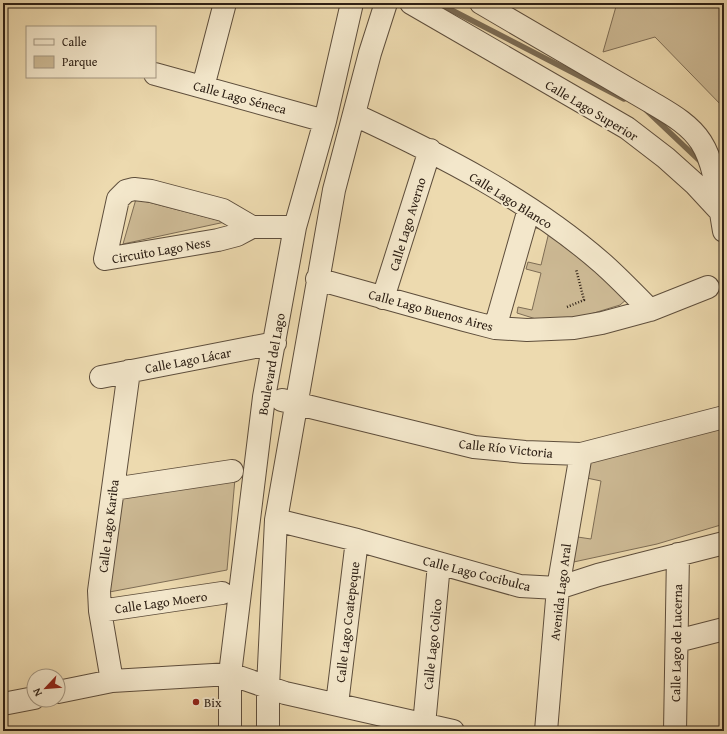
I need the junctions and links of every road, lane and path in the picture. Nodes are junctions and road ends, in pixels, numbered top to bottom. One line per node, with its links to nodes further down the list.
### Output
1 (225, 3): 7 (street)
2 (352, 3): 9 (street, Boulevard del Lago)
3 (386, 3): 8 (street)
4 (411, 3): 12 (street, Calle Lago Superior)
5 (481, 3): 12 (street, Calle Lago Superior)
6 (156, 74): 7 (street, Calle Lago Séneca)
7 (204, 87): 9 (street, Calle Lago Séneca)
8 (355, 115): 10 (street, Calle Lago Blanco); 16 (street)
9 (325, 121): 14 (street, Boulevard del Lago)
10 (430, 150): 11 (street, Calle Lago Blanco); 18 (street, Calle Lago Averno)
11 (529, 209): 15 (street, Calle Lago Blanco); 21 (street)
12 (720, 212)
13 (252, 227): 13 (street, Circuito Lago Ness); 14 (street, Circuito Lago Ness)
14 (295, 227): 22 (street, Boulevard del Lago)
15 (567, 235): 19 (path); 20 (street, Calle Lago Blanco)
16 (317, 279): 18 (street, Calle Lago Buenos Aires); 26 (street)
17 (708, 287): 20 (street, Calle Lago Buenos Aires)
18 (384, 298): 21 (street, Calle Lago Buenos Aires)
19 (564, 308)
20 (650, 310): 21 (street, Calle Lago Buenos Aires)
21 (495, 328)
22 (275, 342): 23 (street, Calle Lago Lácar); 25 (street, Boulevard del Lago)
23 (128, 371): 24 (street, Calle Lago Lácar); 30 (street, Calle Lago Kariba)
24 (101, 377)
25 (264, 397): 26 (street, Calle Río Victoria); 41 (street, Boulevard del Lago)
26 (296, 402): 28 (street, Calle Río Victoria); 31 (street)
27 (724, 417): 28 (street, Calle Río Victoria)
28 (581, 454): 36 (street, Avenida Lago Aral)
29 (232, 471): 30 (street)
30 (113, 489): 38 (street, Calle Lago Kariba)
31 (276, 520): 32 (street, Calle Lago Cocibulca); 43 (street)
32 (357, 540): 35 (street, Calle Lago Cocibulca); 47 (street, Calle Lago Coatepeque)
33 (724, 543): 34 (street, Calle Lago Cocibulca)
34 (678, 554): 36 (street, Calle Lago Cocibulca); 40 (street, Calle Lago de Lucerna)
35 (440, 564): 36 (street, Calle Lago Cocibulca); 48 (street, Calle Lago Colico)
36 (558, 588): 52 (street, Avenida Lago Aral)
37 (222, 593): 38 (street, Calle Lago Moero)
38 (100, 611): 42 (street, Calle Lago Kariba)
39 (724, 629): 40 (street)
40 (677, 641): 53 (street, Calle Lago de Lucerna)
41 (230, 674): 42 (street); 43 (street); 49 (street, Boulevard del Lago)
42 (112, 681): 44 (street)
43 (268, 687): 47 (street); 50 (street)
44 (66, 690)
45 (26, 700): 46 (street)
46 (3, 704)
47 (337, 704): 48 (street)
48 (424, 725): 51 (street)
49 (230, 731)
50 (268, 731)
51 (453, 731)
52 (546, 731)
53 (675, 731)

